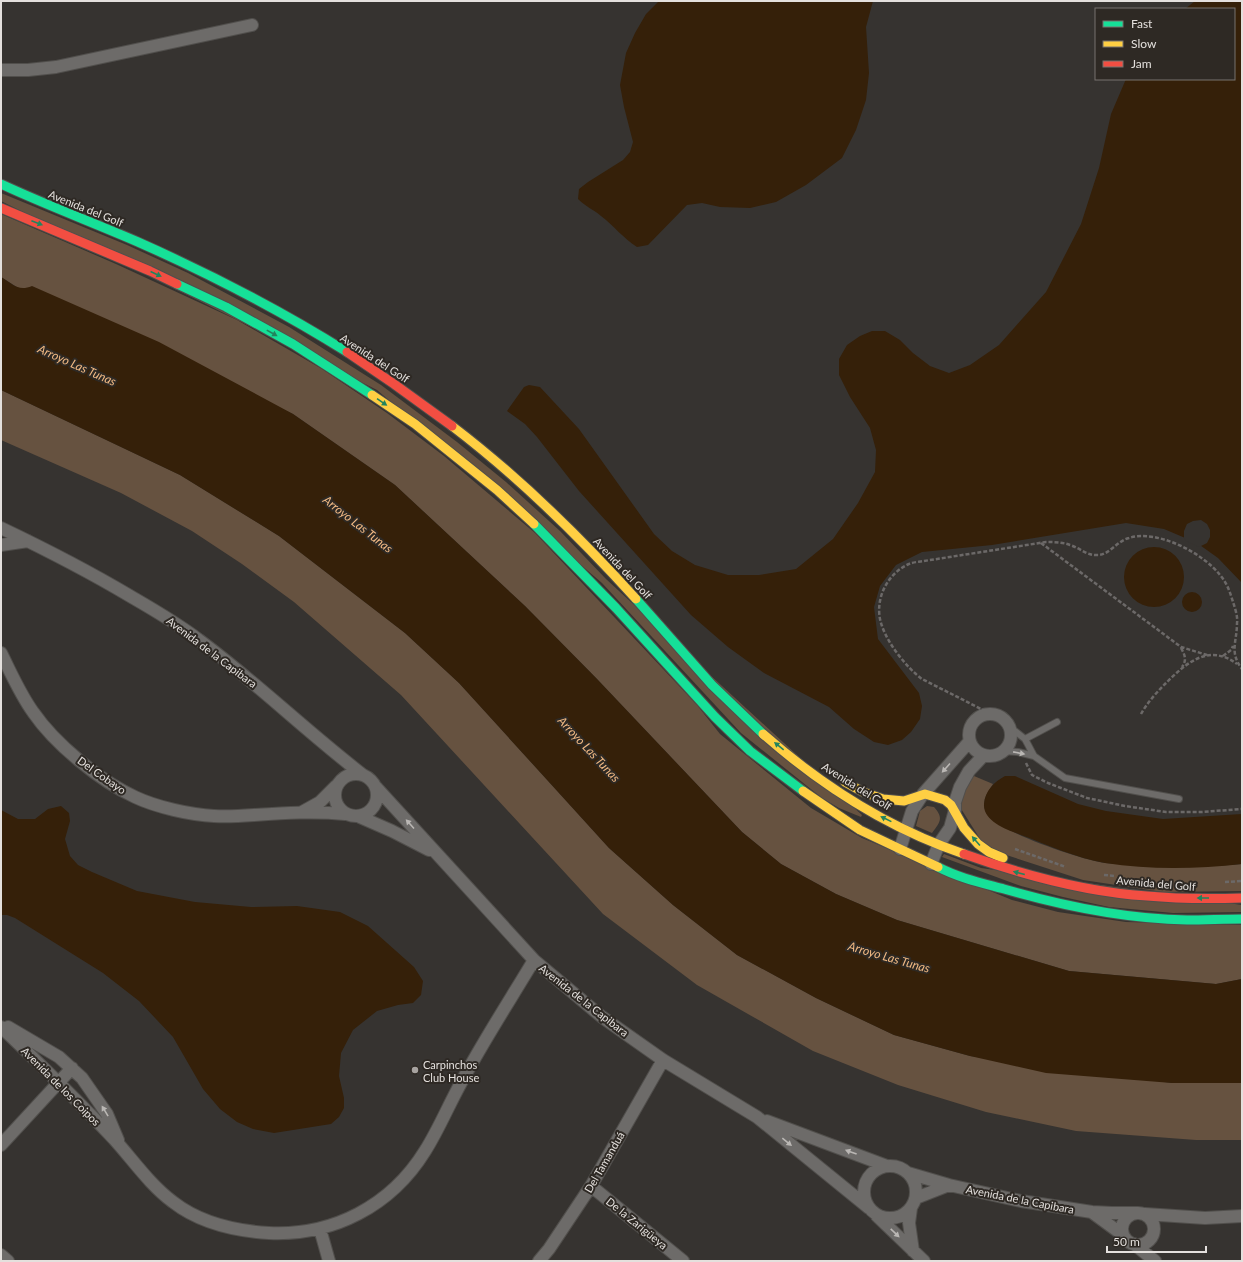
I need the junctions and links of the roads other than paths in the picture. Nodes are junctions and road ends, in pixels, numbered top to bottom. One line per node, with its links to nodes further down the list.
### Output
1 (252, 25): 2 (street)
2 (1, 70)
3 (1, 184): 9 (street, Avenida del Golf)
4 (1, 208): 31 (street, one-way to 31)
5 (1, 528): 6 (street, Avenida de la Capibara)
6 (29, 541): 7 (street); 18 (street, Avenida de la Capibara)
7 (1, 545)
8 (1, 653): 26 (street, Del Cobayo)
9 (730, 702): 13 (street); 29 (street, Avenida del Golf, one-way to 9)
10 (1057, 722): 12 (lane)
11 (1010, 728): 12 (lane); 14 (street); 15 (street)
12 (1025, 739): 17 (lane)
13 (787, 742)
14 (969, 742): 16 (street); 23 (street, one-way to 23)
15 (1004, 751): 16 (street); 17 (lane, one-way to 17)
16 (984, 756): 25 (street)
17 (1034, 756): 24 (lane)
18 (340, 757): 19 (street, Avenida de la Capibara); 21 (street)
19 (363, 775): 21 (street); 22 (street, Avenida de la Capibara)
20 (838, 777): 23 (street)
21 (339, 783): 26 (street, Del Cobayo); 27 (street)
22 (375, 786): 28 (street); 32 (street, Avenida de la Capibara, one-way to 22)
23 (923, 794): 25 (street); 29 (street)
24 (1179, 799)
25 (955, 810): 30 (street); 34 (street, one-way to 25)
26 (301, 813): 27 (street, Del Cobayo)
27 (345, 814): 28 (street, Avenida de la Capibara)
28 (360, 817): 32 (street, Avenida de la Capibara)
29 (907, 829): 30 (street, Avenida del Golf); 31 (street)
30 (939, 844): 33 (street); 34 (street, Avenida del Golf, one-way to 30)
31 (900, 849): 33 (street)
32 (436, 853): 37 (street, Avenida de la Capibara)
33 (931, 864): 36 (street)
34 (1102, 890): 35 (street, Avenida del Golf, one-way to 34)
35 (1242, 898)
36 (1242, 919)
37 (534, 960): 40 (street, Avenida de la Capibara); 56 (street, Avenida de los Coipos)
38 (1, 1023): 41 (street, Avenida de los Coipos)
39 (1, 1027): 42 (street, Avenida de los Coipos)
40 (663, 1060): 43 (street, Avenida de la Capibara); 49 (street, Del Tamanduá)
41 (72, 1068): 42 (street); 45 (street, Avenida de los Coipos, one-way to 41)
42 (59, 1082): 44 (street); 45 (street, Avenida de los Coipos)
43 (757, 1117): 46 (street, Avenida de la Capibara, one-way to 43); 51 (street, Avenida de la Capibara, one-way to 51)
44 (1, 1145)
45 (121, 1146): 56 (street, Avenida de los Coipos)
46 (887, 1166): 47 (street, Avenida de la Capibara); 51 (street)
47 (908, 1173): 48 (street, Avenida de la Capibara); 50 (street)
48 (949, 1185): 50 (street); 52 (street, Avenida de la Capibara)
49 (591, 1186): 64 (street, Del Tamanduá); 65 (street, De la Zarigüeya)
50 (913, 1203): 51 (street); 60 (street)
51 (873, 1211): 60 (street, Avenida de la Capibara, one-way to 60)
52 (1092, 1212): 53 (street, Avenida de la Capibara); 58 (street, Avenida de la Capibara)
53 (1142, 1214): 55 (street, Avenida de la Capibara); 57 (street); 58 (street)
54 (1242, 1216): 55 (street, Avenida de la Capibara)
55 (1178, 1217): 57 (street, Avenida de la Capibara)
56 (320, 1229): 63 (street)
57 (1153, 1232): 59 (street, Avenida de la Capibara); 67 (street)
58 (1123, 1235): 59 (street, Avenida de la Capibara)
59 (1134, 1244): 67 (street)
60 (913, 1251): 66 (street, Avenida de la Capibara)
61 (1, 1255): 62 (street)
62 (8, 1261)
63 (329, 1261)
64 (540, 1261)
65 (683, 1261)
66 (924, 1261)
67 (1155, 1261)

